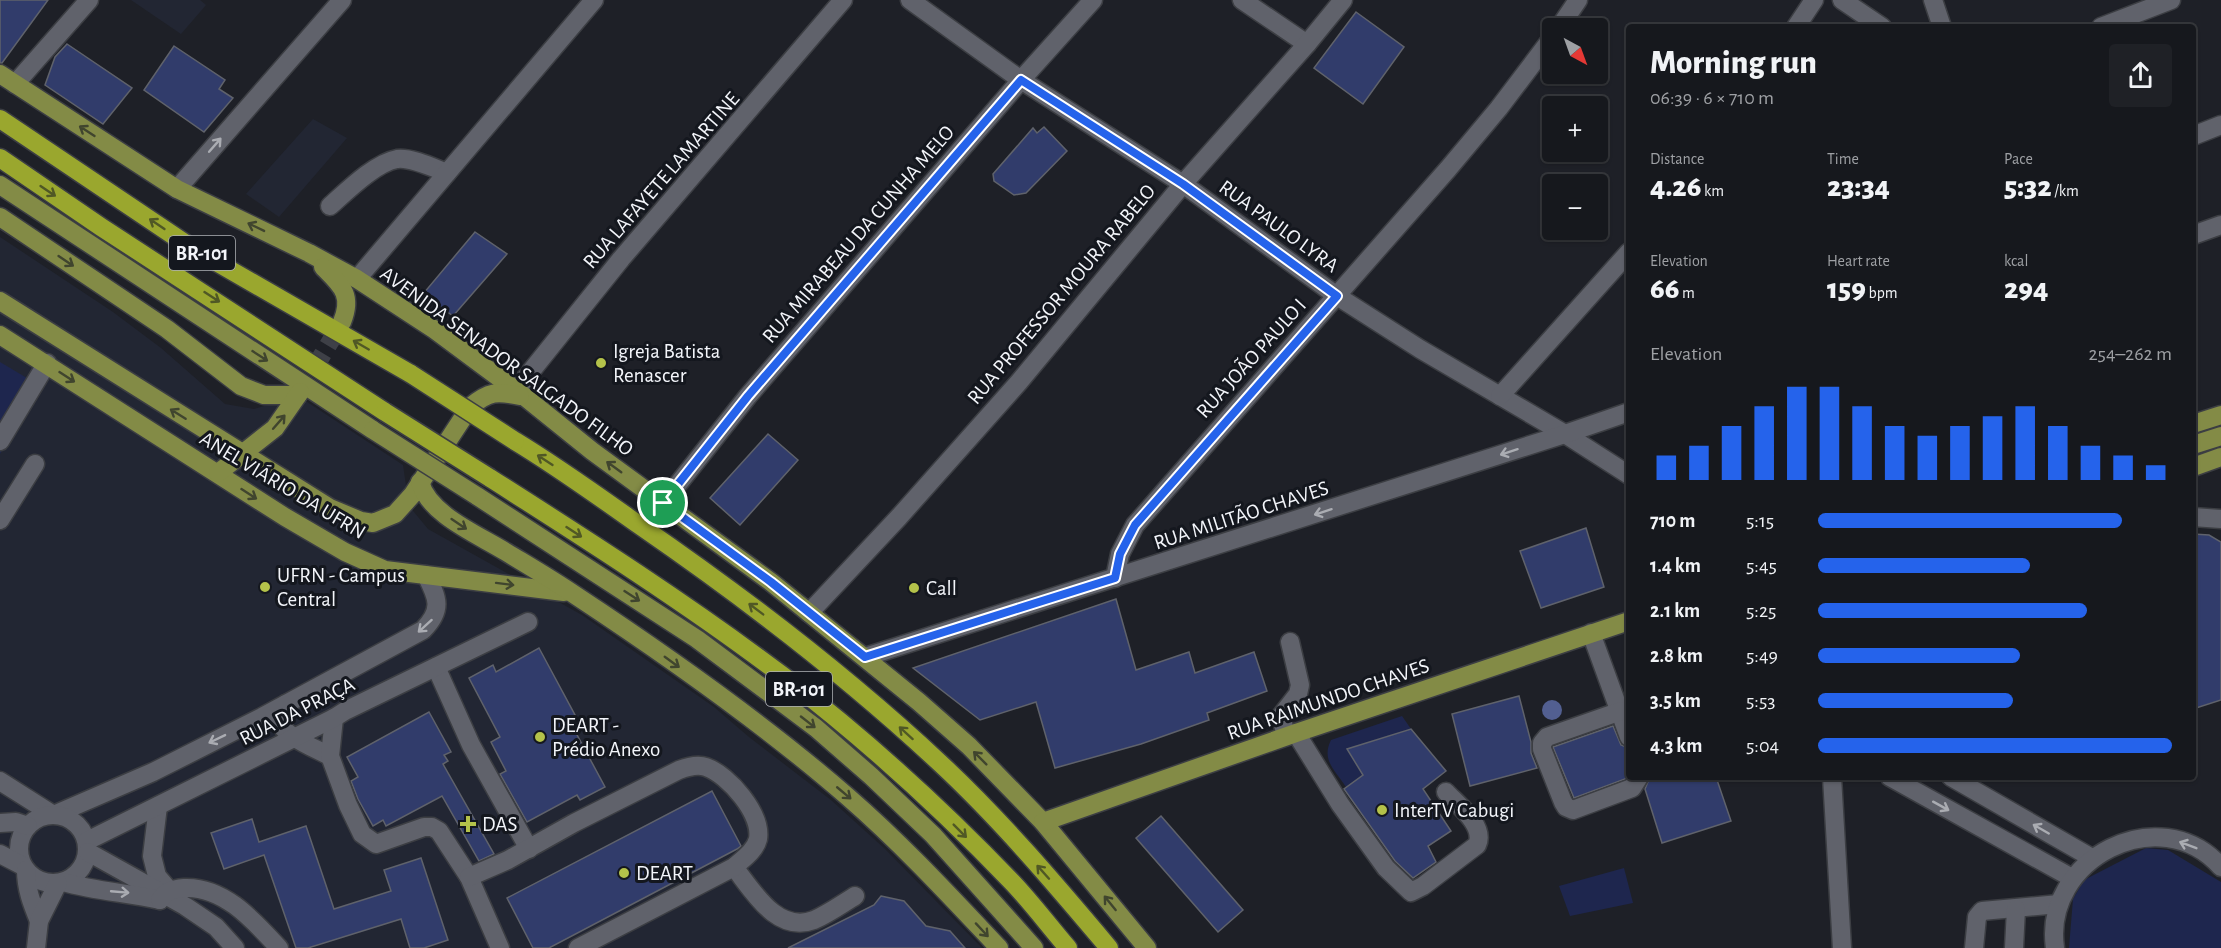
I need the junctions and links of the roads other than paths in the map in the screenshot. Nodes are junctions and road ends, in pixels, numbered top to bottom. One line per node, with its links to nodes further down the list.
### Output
1 (89, 0): 21 (street)
2 (342, 0): 30 (street, one-way to 2)
3 (594, 0): 27 (street)
4 (843, 0): 43 (street, RUA LAFAYETE LAMARTINE)
5 (910, 0): 22 (street, RUA PAULO LYRA)
6 (1093, 0): 22 (street, RUA MIRABEAU DA CUNHA MELO)
7 (1242, 0): 19 (street)
8 (1343, 0): 19 (street, RUA PROFESSOR MOURA RABELO)
9 (1578, 0): 14 (street)
10 (1814, 0): 15 (street)
11 (1842, 0): 16 (street)
12 (1933, 0): 17 (street)
13 (2171, 0): 18 (street)
14 (1566, 18)
15 (1798, 24)
16 (1878, 24)
17 (1941, 24)
18 (2109, 24)
19 (1307, 44): 28 (street, RUA PROFESSOR MOURA RABELO)
20 (1542, 51): 38 (street, RUA JOÃO PAULO I)
21 (7, 79): 30 (main road, AVENIDA SENADOR SALGADO FILHO, one-way to 21)
22 (1021, 80): 28 (street, RUA PAULO LYRA); 59 (street, RUA MIRABEAU DA CUNHA MELO)
23 (0, 119): 115 (highway, BR-101, one-way to 23, bridge)
24 (2221, 125): 25 (street)
25 (2196, 135)
26 (0, 158): 114 (highway, BR-101, one-way to 114, bridge)
27 (447, 173): 31 (street); 37 (street)
28 (1183, 184): 38 (street, RUA PAULO LYRA); 66 (street, RUA PROFESSOR MOURA RABELO)
29 (0, 185): 113 (main road, one-way to 113, bridge)
30 (177, 189): 35 (main road, AVENIDA SENADOR SALGADO FILHO, one-way to 30)
31 (330, 206)
32 (0, 217): 52 (main road)
33 (2221, 225): 34 (street)
34 (2196, 233)
35 (309, 253): 37 (main road, AVENIDA SENADOR SALGADO FILHO); 40 (main road)
36 (1626, 255): 44 (street)
37 (357, 279): 43 (main road, AVENIDA SENADOR SALGADO FILHO)
38 (1337, 296): 44 (street, RUA PAULO LYRA); 64 (street, RUA JOÃO PAULO I)
39 (0, 301): 52 (main road, ANEL VIÁRIO DA UFRN, one-way to 39)
40 (342, 322)
41 (0, 334): 42 (main road, ANEL VIÁRIO DA UFRN)
42 (47, 363): 50 (street); 56 (main road, ANEL VIÁRIO DA UFRN, one-way to 56)
43 (520, 394): 58 (main road, ANEL VIÁRIO DA UFRN); 59 (main road, AVENIDA SENADOR SALGADO FILHO, one-way to 43)
44 (1500, 396): 48 (street, RUA PAULO LYRA)
45 (1626, 413): 48 (street, RUA MILITÃO CHAVES)
46 (2221, 415): 47 (main road)
47 (2196, 423)
48 (1565, 435): 57 (street, RUA PAULO LYRA); 64 (street, RUA MILITÃO CHAVES, one-way to 64)
49 (2221, 436): 51 (main road)
50 (0, 441)
51 (2196, 444)
52 (243, 454): 56 (main road); 58 (main road, ANEL VIÁRIO DA UFRN)
53 (2221, 457): 55 (main road)
54 (35, 464): 62 (street)
55 (2196, 466)
56 (218, 473): 63 (main road, ANEL VIÁRIO DA UFRN, one-way to 63)
57 (1626, 473)
58 (422, 479): 65 (main road, one-way to 65)
59 (663, 503): 66 (main road, AVENIDA SENADOR SALGADO FILHO)
60 (2196, 517): 61 (street)
61 (2221, 519)
62 (0, 520)
63 (426, 575): 65 (main road, ANEL VIÁRIO DA UFRN, one-way to 65); 73 (street, RUA DA PRAÇA, one-way to 73)
64 (1115, 578): 71 (street, RUA MILITÃO CHAVES)
65 (572, 593): 112 (main road, one-way to 112)
66 (809, 613): 71 (main road, AVENIDA SENADOR SALGADO FILHO)
67 (528, 622): 72 (street, RUA DA PRAÇA)
68 (1626, 622): 69 (main road, RUA RAIMUNDO CHAVES)
69 (1591, 633): 75 (street); 78 (main road, RUA RAIMUNDO CHAVES)
70 (1290, 642): 78 (street)
71 (865, 657): 89 (main road, AVENIDA SENADOR SALGADO FILHO, one-way to 71)
72 (436, 667): 76 (street, RUA DA PRAÇA); 93 (street)
73 (330, 681): 74 (street, RUA DA PRAÇA); 76 (street)
74 (286, 704): 79 (street); 88 (street, RUA DA PRAÇA, one-way to 88)
75 (1621, 711): 77 (street); 81 (street)
76 (340, 714): 79 (street, RUA DA PRAÇA); 80 (street)
77 (1626, 727)
78 (1291, 735): 86 (street); 89 (main road, RUA RAIMUNDO CHAVES)
79 (294, 737): 80 (street); 87 (street, RUA DA PRAÇA)
80 (330, 756): 99 (street)
81 (1637, 780)
82 (1832, 780): 117 (street)
83 (1895, 780): 100 (street, one-way to 100)
84 (1956, 780): 95 (street, one-way to 84)
85 (0, 781): 88 (street)
86 (1446, 792)
87 (158, 806): 92 (street, RUA DA PRAÇA); 102 (street)
88 (54, 814): 91 (street); 92 (street)
89 (1043, 822): 116 (main road, AVENIDA SENADOR SALGADO FILHO, one-way to 89)
90 (0, 823): 91 (street)
91 (28, 826): 98 (street)
92 (87, 846): 101 (street); 102 (street)
93 (529, 849): 96 (street); 99 (street)
94 (0, 854): 98 (street)
95 (2092, 858): 97 (street, one-way to 95); 100 (street)
96 (734, 867): 103 (street); 111 (street)
97 (2221, 867)
98 (25, 868): 101 (street); 106 (street)
99 (469, 876): 110 (street)
100 (2072, 878): 104 (street)
101 (61, 882): 102 (street, one-way to 102); 106 (street)
102 (164, 895): 108 (street); 109 (street)
103 (855, 896)
104 (2059, 904): 105 (street); 120 (street)
105 (2016, 909): 118 (street); 119 (street)
106 (39, 921): 107 (street)
107 (36, 948)
108 (235, 948)
109 (279, 948)
110 (500, 948)
111 (578, 948)
112 (999, 948)
113 (1034, 948)
114 (1068, 948)
115 (1109, 948)
116 (1147, 948)
117 (1842, 948)
118 (1974, 948)
119 (2014, 948)
120 (2055, 948)

